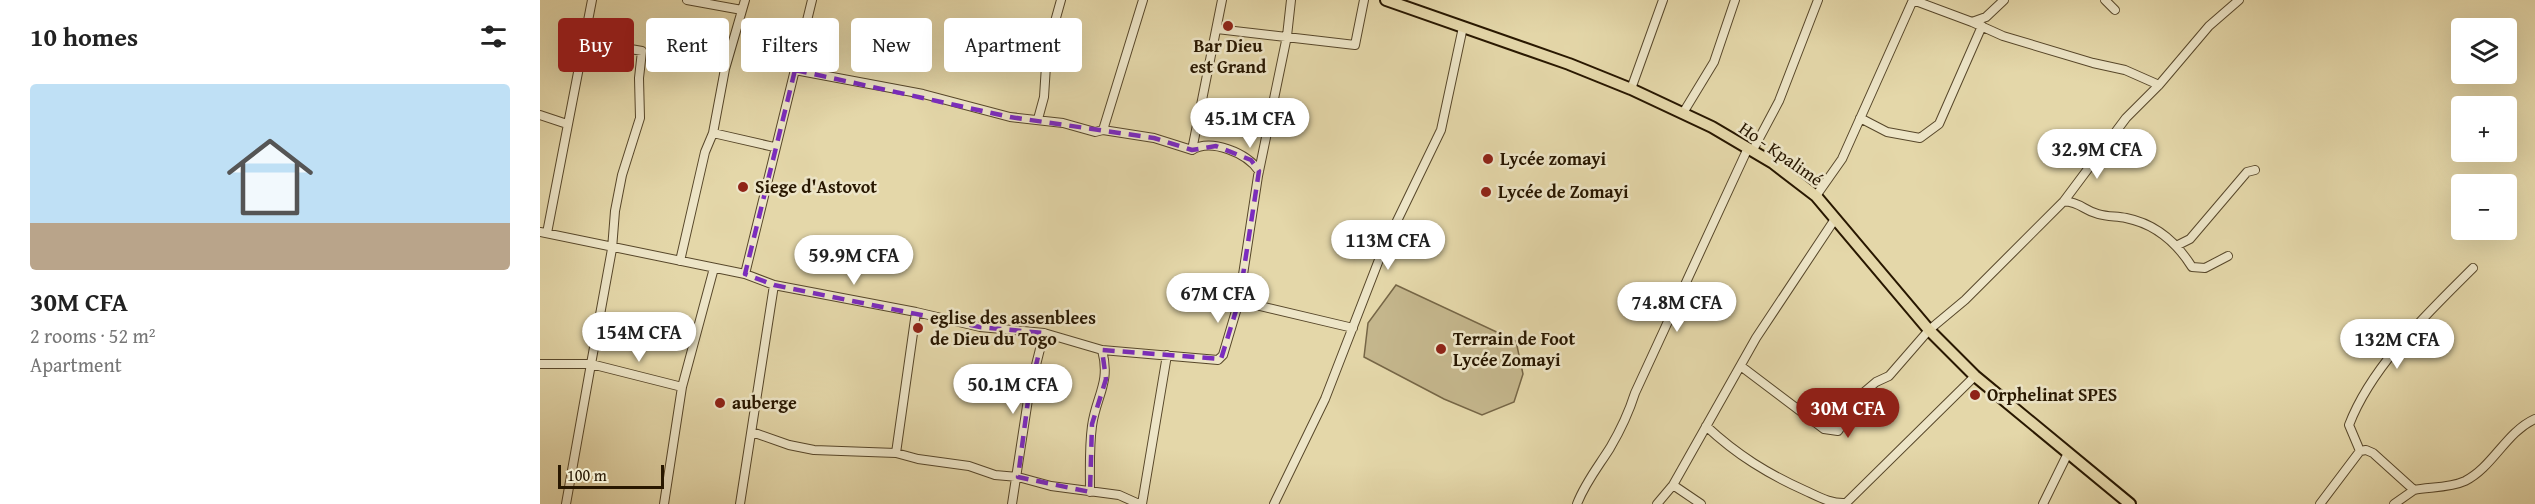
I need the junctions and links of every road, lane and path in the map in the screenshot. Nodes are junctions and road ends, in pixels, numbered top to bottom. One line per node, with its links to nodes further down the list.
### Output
1 (592, 0): 20 (street)
2 (687, 0): 18 (street)
3 (745, 0): 18 (street)
4 (812, 0): 21 (street)
5 (1060, 0): 36 (street)
6 (1143, 0): 38 (street)
7 (1222, 0): 25 (street)
8 (1291, 0): 26 (street)
9 (1364, 0): 26 (street)
10 (1386, 0): 24 (main road, Ho - Kpalimé)
11 (1663, 0): 32 (street)
12 (1736, 0): 33 (street)
13 (1818, 0): 41 (street)
14 (1913, 0): 22 (street); 35 (street)
15 (2004, 0): 22 (street)
16 (2105, 0): 19 (street)
17 (2239, 0): 31 (street)
18 (742, 10): 39 (street)
19 (2115, 10)
20 (589, 18)
21 (808, 18)
22 (1972, 22): 23 (street)
23 (1982, 26): 31 (street); 35 (street)
24 (1463, 27): 32 (main road, Ho - Kpalimé); 59 (street)
25 (1217, 29): 26 (street); 42 (street)
26 (1287, 36): 44 (street)
27 (634, 50): 50 (street)
28 (578, 72): 37 (street)
29 (794, 72): 40 (street)
30 (806, 72): 36 (street)
31 (2159, 85): 46 (street)
32 (1631, 89): 33 (main road, Ho - Kpalimé)
33 (1683, 113): 41 (main road, Ho - Kpalimé)
34 (540, 116): 37 (street)
35 (1860, 118): 45 (street)
36 (1038, 119): 38 (street)
37 (567, 124): 48 (street)
38 (1103, 129): 42 (street)
39 (713, 133): 40 (street); 52 (street)
40 (774, 147): 55 (street)
41 (1751, 149): 45 (main road, Ho - Kpalimé); 85 (street)
42 (1192, 150): 44 (street)
43 (2255, 170): 49 (street)
44 (1259, 171): 57 (street)
45 (1816, 196): 47 (main road, Ho - Kpalimé)
46 (2064, 201): 49 (street); 60 (street)
47 (1835, 219): 60 (main road, Ho - Kpalimé); 66 (street)
48 (543, 233): 50 (street)
49 (2178, 245): 51 (street)
50 (612, 249): 52 (street); 65 (street)
51 (2228, 255)
52 (680, 261): 53 (street)
53 (714, 268): 55 (street); 68 (street)
54 (2473, 268): 72 (street)
55 (745, 274): 56 (street)
56 (774, 285): 58 (street); 71 (street)
57 (1239, 301): 59 (street); 63 (street)
58 (916, 312): 61 (street); 73 (street)
59 (1353, 328): 84 (street)
60 (1929, 330): 66 (street); 67 (main road, Ho - Kpalimé)
61 (1044, 333): 62 (street); 75 (street)
62 (1102, 350): 63 (street); 78 (street)
63 (1167, 355): 83 (street)
64 (540, 364): 65 (street)
65 (591, 364): 68 (street); 79 (street)
66 (1742, 367): 70 (street)
67 (1975, 376): 70 (street); 74 (main road, Ho - Kpalimé)
68 (682, 387): 80 (street)
69 (2535, 419): 77 (street)
70 (1706, 426): 76 (street)
71 (752, 432): 73 (street); 81 (street)
72 (2360, 452): 77 (street); 90 (street)
73 (896, 453): 75 (street)
74 (2068, 453): 88 (street); 89 (main road, Ho - Kpalimé)
75 (1018, 477): 78 (street); 82 (street)
76 (1673, 485): 86 (street); 87 (street)
77 (2414, 490): 91 (street)
78 (1090, 492): 83 (street)
79 (566, 504)
80 (663, 504)
81 (740, 504)
82 (1012, 504)
83 (1140, 504)
84 (1274, 504)
85 (1577, 504)
86 (1657, 504)
87 (1701, 504)
88 (2043, 504)
89 (2130, 504)
90 (2320, 504)
91 (2394, 504)

